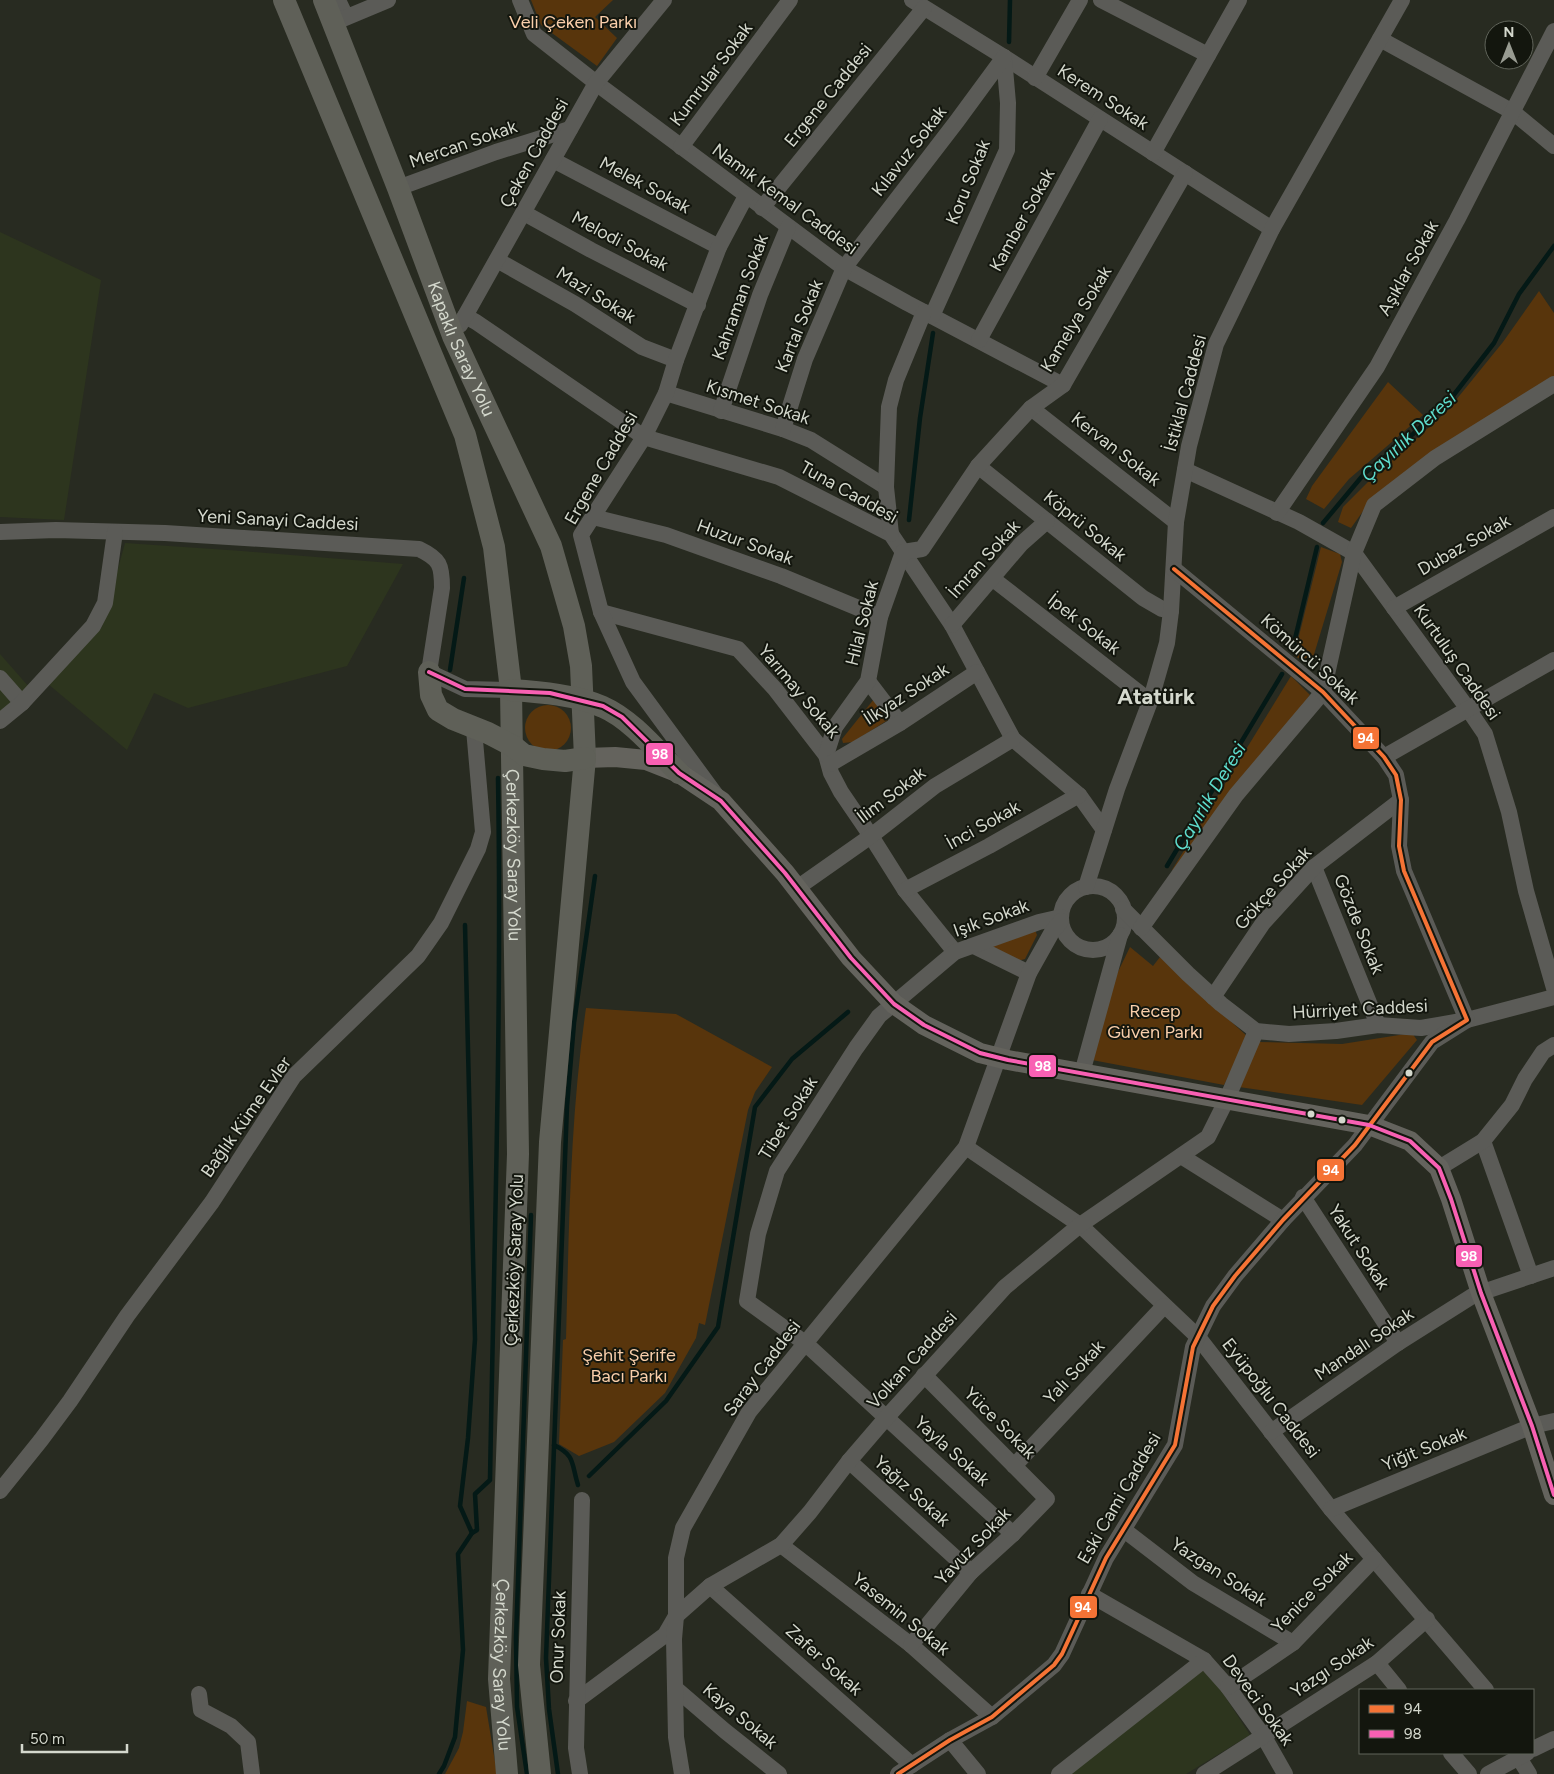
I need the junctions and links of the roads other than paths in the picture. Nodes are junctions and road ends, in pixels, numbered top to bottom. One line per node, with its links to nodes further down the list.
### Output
1 (284, 0): 75 (highway, Kapaklı Saray Yolu)
2 (324, 0): 13 (highway, Kapaklı Saray Yolu)
3 (338, 0): 13 (street)
4 (388, 0): 13 (street)
5 (520, 0): 19 (street, Namık Kemal Caddesi)
6 (790, 0): 24 (street, Kumrular Sokak)
7 (1080, 0): 18 (street)
8 (1101, 0): 16 (street)
9 (1239, 0): 16 (street)
10 (1402, 0): 15 (street, İstiklal Caddesi)
11 (656, 3): 19 (street, Çeken Caddesi)
12 (929, 6): 17 (street, Kerem Sokak); 30 (street, Ergene Caddesi)
13 (339, 20): 28 (highway, Kapaklı Saray Yolu)
14 (1554, 31): 20 (street, Aşıklar Sokak)
15 (1380, 39): 20 (street); 33 (street, İstiklal Caddesi)
16 (1208, 55): 25 (street)
17 (1004, 56): 18 (street, Kerem Sokak); 36 (street, Kılavuz Sokak); 38 (street, Koru Sokak)
18 (1035, 78): 21 (street, Kerem Sokak)
19 (596, 83): 22 (street, Çeken Caddesi); 24 (street, Namık Kemal Caddesi)
20 (1513, 112): 23 (street); 53 (street, Aşıklar Sokak)
21 (1100, 119): 25 (street, Kerem Sokak); 41 (street, Kamber Sokak)
22 (570, 129): 26 (street, Çeken Caddesi); 28 (street, Mercan Sokak)
23 (1554, 146)
24 (681, 147): 29 (street, Namık Kemal Caddesi)
25 (1153, 153): 27 (street, Kerem Sokak)
26 (553, 160): 31 (street, Çeken Caddesi); 34 (street, Melek Sokak)
27 (1185, 173): 33 (street, Kerem Sokak); 44 (street, Kamelya Sokak)
28 (398, 188): 40 (highway, Kapaklı Saray Yolu)
29 (746, 196): 30 (street, Namık Kemal Caddesi); 34 (street, Ergene Caddesi)
30 (762, 208): 32 (street, Namık Kemal Caddesi)
31 (524, 212): 35 (street, Çeken Caddesi); 37 (street, Melodi Sokak)
32 (788, 226): 36 (street, Namık Kemal Caddesi); 47 (street, Kahraman Sokak)
33 (1272, 229): 51 (street, İstiklal Caddesi)
34 (719, 246): 37 (street, Ergene Caddesi)
35 (497, 260): 39 (street, Çeken Caddesi); 42 (street, Mazi Sokak)
36 (844, 268): 38 (street, Namık Kemal Caddesi); 48 (street, Kartal Sokak)
37 (698, 305): 42 (street, Ergene Caddesi)
38 (928, 314): 41 (street, Namık Kemal Caddesi); 52 (street, Koru Sokak)
39 (465, 316): 40 (street, Çeken Caddesi); 49 (street, Tuna Caddesi)
40 (453, 336): 78 (highway, Kapaklı Saray Yolu)
41 (979, 340): 44 (street, Namık Kemal Caddesi)
42 (676, 360): 45 (street, Ergene Caddesi)
43 (1554, 384): 62 (street)
44 (1063, 385): 46 (street, Kamelya Sokak)
45 (666, 393): 47 (street, Kısmet Sokak); 49 (street, Ergene Caddesi)
46 (1030, 408): 50 (street, Kamelya Sokak); 57 (street, Kervan Sokak)
47 (721, 410): 48 (street, Kısmet Sokak)
48 (783, 429): 52 (street, Kısmet Sokak)
49 (644, 437): 54 (street, Ergene Caddesi); 60 (street, Tuna Caddesi)
50 (978, 466): 56 (street, Köprü Sokak); 61 (street, Kamelya Sokak)
51 (1185, 470): 53 (street, Kurtuluş Caddesi); 57 (street, İstiklal Caddesi)
52 (886, 487): 60 (street, Koru Sokak)
53 (1277, 513): 62 (street, Kurtuluş Caddesi)
54 (592, 517): 67 (street, Ergene Caddesi); 68 (street, Huzur Sokak)
55 (1554, 517): 65 (street, Dubaz Sokak)
56 (1047, 521): 64 (street, İmran Sokak); 66 (street, Köprü Sokak)
57 (1176, 522): 63 (street, İstiklal Caddesi)
58 (0, 532): 59 (street, Yeni Sanayi Caddesi)
59 (114, 532): 71 (street, Yeni Sanayi Caddesi); 79 (street)
60 (891, 534): 61 (street, Tuna Caddesi)
61 (903, 552): 68 (street, Hilal Sokak); 69 (street, Tuna Caddesi)
62 (1354, 553): 65 (street, Kurtuluş Caddesi); 76 (street)
63 (1174, 569): 66 (street, İstiklal Caddesi); 76 (street, Kömürcü Sokak)
64 (993, 579): 69 (street, İmran Sokak); 77 (street, İpek Sokak)
65 (1394, 608): 80 (street, Kurtuluş Caddesi)
66 (1171, 611): 77 (street, İstiklal Caddesi)
67 (601, 612): 88 (street, Yarımay Sokak); 92 (street, Ergene Caddesi)
68 (880, 617): 74 (street, Hilal Sokak)
69 (952, 625): 72 (street, Tuna Caddesi)
70 (1554, 660): 80 (street)
71 (430, 672): 75 (street); 83 (highway)
72 (977, 672): 82 (street, İlkyaz Sokak); 84 (street, Tuna Caddesi)
73 (0, 678): 79 (street)
74 (868, 681): 82 (street); 88 (street, Hilal Sokak)
75 (511, 690): 78 (highway); 85 (highway, Kapaklı Saray Yolu)
76 (1323, 692): 86 (street, Kömürcü Sokak); 101 (street)
77 (1151, 699): 93 (street, İstiklal Caddesi)
78 (584, 701): 87 (highway, Kapaklı Saray Yolu); 89 (highway)
79 (22, 703): 81 (street)
80 (1468, 709): 86 (street); 106 (street, Kurtuluş Caddesi)
81 (0, 721)
82 (900, 723): 88 (street, İlkyaz Sokak)
83 (474, 729): 85 (highway); 140 (street, Bağlık Küme Evler)
84 (1013, 739): 90 (street, Tuna Caddesi); 94 (street, İlim Sokak)
85 (513, 746): 87 (highway); 174 (highway, Çerkezköy Saray Yolu)
86 (1384, 757): 91 (street, Kömürcü Sokak)
87 (585, 758): 89 (main road); 175 (highway, Çerkezköy Saray Yolu)
88 (828, 759): 94 (street, Yarımay Sokak)
89 (679, 773): 92 (main road)
90 (1079, 795): 93 (street, Tuna Caddesi); 98 (street, İnci Sokak)
91 (1401, 800): 95 (street, Gökçe Sokak); 110 (street, Kömürcü Sokak)
92 (720, 801): 97 (main road)
93 (1104, 830): 96 (street)
94 (871, 836): 97 (street, İlim Sokak); 98 (street, Yarımay Sokak)
95 (1314, 867): 107 (street, Gökçe Sokak); 111 (street, Gözde Sokak)
96 (1086, 887): 99 (street); 100 (street)
97 (797, 888): 109 (main road)
98 (905, 890): 104 (street, Yarımay Sokak)
99 (1123, 909): 101 (street); 102 (street)
100 (1061, 919): 102 (street); 103 (street, Işık Sokak); 105 (street)
101 (1141, 928): 107 (street)
102 (1120, 936): 115 (street)
103 (974, 946): 104 (street, Işık Sokak); 105 (street)
104 (955, 952): 109 (street, Işık Sokak)
105 (1029, 973): 114 (street)
106 (1554, 988)
107 (1213, 997): 112 (street)
108 (1554, 997): 110 (street, Hürriyet Caddesi)
109 (894, 1004): 114 (main road); 128 (street, Tibet Sokak)
110 (1468, 1020): 111 (street, Hürriyet Caddesi); 117 (street, Eski Cami Caddesi)
111 (1378, 1025): 112 (street, Hürriyet Caddesi)
112 (1256, 1031): 116 (street, Volkan Caddesi)
113 (1554, 1045): 118 (street)
114 (997, 1058): 115 (main road); 119 (street, Saray Caddesi)
115 (1082, 1073): 116 (main road)
116 (1227, 1099): 117 (main road); 120 (street, Volkan Caddesi)
117 (1370, 1125): 121 (main road); 122 (street, Eski Cami Caddesi)
118 (1483, 1141): 121 (street); 126 (street)
119 (966, 1147): 124 (street, Eyüpoğlu Caddesi); 131 (street, Saray Caddesi)
120 (1181, 1156): 123 (street); 124 (street, Volkan Caddesi)
121 (1439, 1168): 127 (main road)
122 (1304, 1197): 123 (street, Eski Cami Caddesi); 132 (street, Yakut Sokak)
123 (1283, 1220): 130 (street, Eski Cami Caddesi)
124 (1080, 1225): 129 (street, Eyüpoğlu Caddesi); 133 (street, Volkan Caddesi)
125 (1554, 1268): 126 (street, Mandalı Sokak)
126 (1531, 1276): 127 (street, Mandalı Sokak)
127 (1482, 1293): 132 (street, Mandalı Sokak); 136 (main road)
128 (747, 1301): 131 (street, Yayla Sokak)
129 (1164, 1306): 130 (street, Eyüpoğlu Caddesi); 139 (street, Yalı Sokak)
130 (1198, 1337): 137 (street, Eyüpoğlu Caddesi); 145 (street, Eski Cami Caddesi)
131 (805, 1344): 134 (street, Yayla Sokak); 152 (street, Saray Caddesi)
132 (1398, 1344): 137 (street, Mandalı Sokak)
133 (924, 1375): 134 (street, Volkan Caddesi); 139 (street, Yüce Sokak)
134 (886, 1418): 138 (street, Volkan Caddesi); 146 (street, Yayla Sokak)
135 (1554, 1421): 136 (street, Yiğit Sokak)
136 (1532, 1426): 141 (main road); 144 (street, Yiğit Sokak)
137 (1271, 1432): 144 (street, Eyüpoğlu Caddesi)
138 (849, 1461): 147 (street, Volkan Caddesi); 149 (street, Yağız Sokak)
139 (1014, 1466): 142 (street, Yüce Sokak)
140 (0, 1491)
141 (1554, 1495)
142 (1047, 1499): 146 (street, Yavuz Sokak)
143 (582, 1500): 163 (street, Onur Sokak)
144 (1331, 1509): 148 (street, Eyüpoğlu Caddesi)
145 (1124, 1530): 151 (street, Eski Cami Caddesi); 154 (street, Yazgan Sokak)
146 (1013, 1534): 149 (street, Yavuz Sokak)
147 (781, 1545): 150 (street, Volkan Caddesi); 155 (street, Yasemin Sokak)
148 (1374, 1559): 153 (street, Eyüpoğlu Caddesi); 154 (street, Yenice Sokak)
149 (971, 1572): 155 (street, Yavuz Sokak)
150 (710, 1586): 152 (street, Volkan Caddesi); 172 (street, Zafer Sokak)
151 (1089, 1594): 156 (street, Deveci Sokak); 164 (street, Eski Cami Caddesi)
152 (676, 1616): 159 (street, Saray Caddesi); 163 (street, Volkan Caddesi)
153 (1426, 1620): 157 (street, Yazgı Sokak); 161 (street, Eyüpoğlu Caddesi)
154 (1294, 1642): 158 (street, Yenice Sokak)
155 (911, 1645): 164 (street, Yasemin Sokak)
156 (1204, 1660): 158 (street, Deveci Sokak); 181 (street)
157 (1377, 1664): 160 (street); 165 (street, Yazgı Sokak)
158 (1228, 1686): 165 (street, Deveci Sokak)
159 (675, 1688): 177 (street, Saray Caddesi); 178 (street, Kaya Sokak)
160 (1398, 1689)
161 (1485, 1689)
162 (199, 1694): 173 (street)
163 (576, 1701): 176 (street, Onur Sokak)
164 (992, 1717): 167 (street, Eski Cami Caddesi)
165 (1264, 1737): 182 (street, Yazgı Sokak); 183 (street, Deveci Sokak)
166 (1554, 1739): 168 (street)
167 (950, 1740): 172 (street, Eski Cami Caddesi); 180 (street)
168 (1534, 1749)
169 (1452, 1754): 184 (street)
170 (1524, 1754): 185 (street)
171 (1526, 1754): 186 (street)
172 (912, 1765): 179 (street, Eski Cami Caddesi)
173 (252, 1774)
174 (507, 1774)
175 (540, 1774)
176 (580, 1774)
177 (682, 1774)
178 (779, 1774)
179 (898, 1774)
180 (978, 1774)
181 (1059, 1774)
182 (1204, 1774)
183 (1285, 1774)
184 (1469, 1774)
185 (1488, 1774)
186 (1529, 1774)

